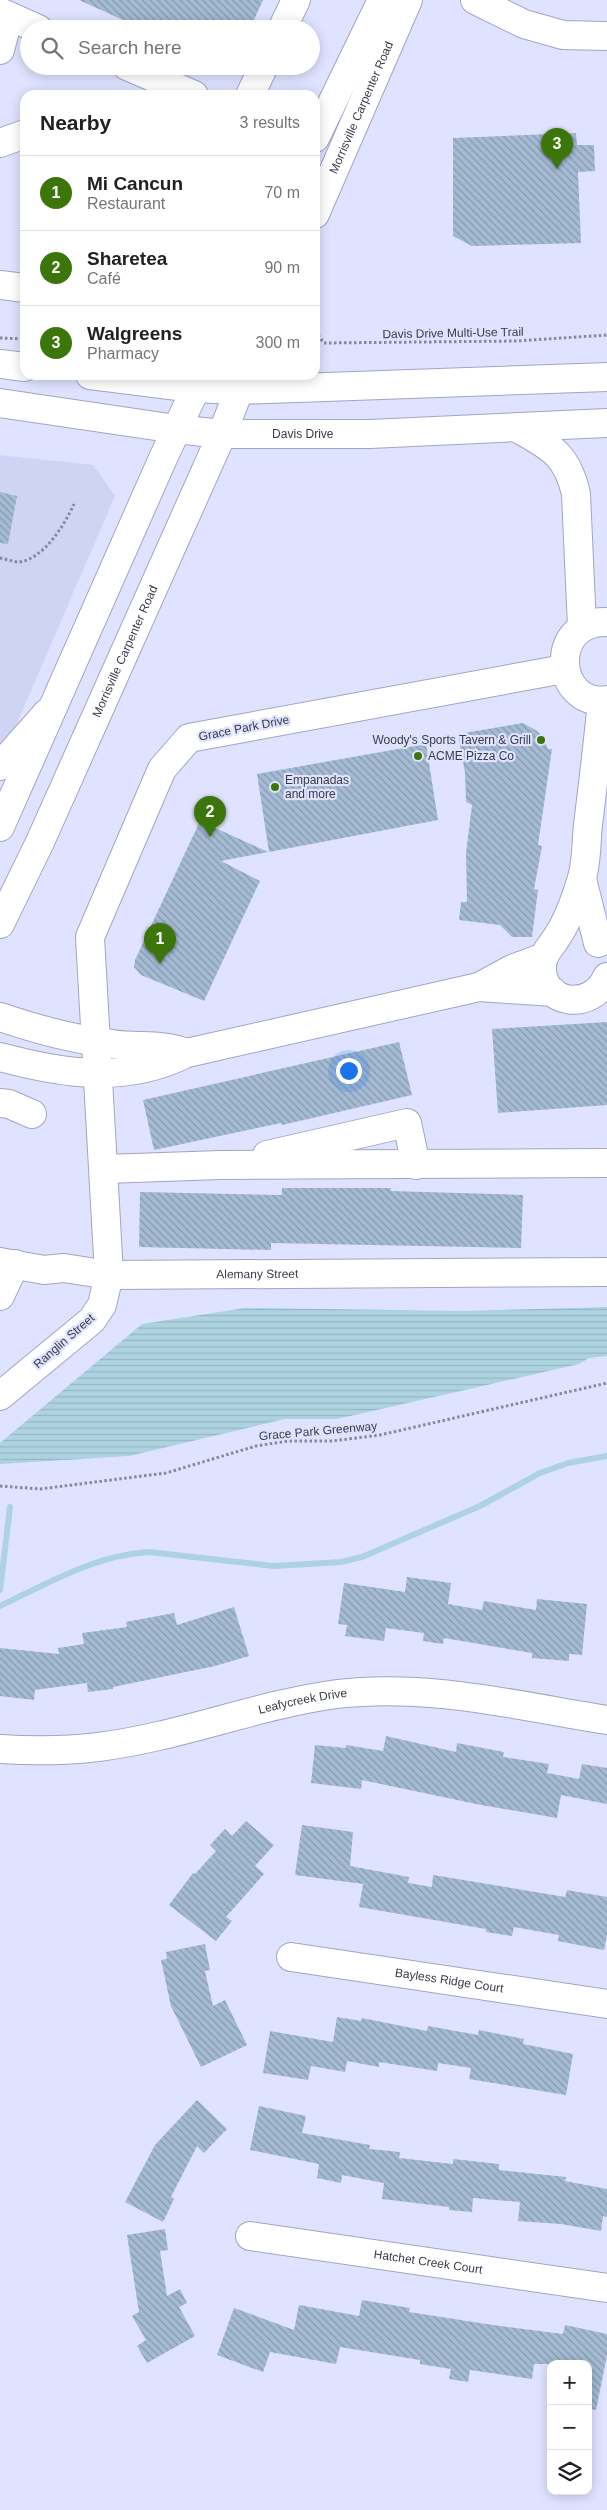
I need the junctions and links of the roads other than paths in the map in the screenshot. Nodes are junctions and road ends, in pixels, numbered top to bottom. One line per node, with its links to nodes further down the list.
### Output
1 (296, 0): 6 (street)
2 (382, 0): 14 (street)
3 (408, 0): 17 (street, Morrisville Carpenter Road)
4 (475, 0): 8 (street)
5 (4, 14): 7 (street); 9 (street)
6 (286, 20)
7 (20, 21)
8 (607, 36)
9 (0, 50)
10 (148, 75): 12 (street)
11 (260, 75): 13 (street)
12 (182, 90)
13 (252, 90)
14 (320, 128)
15 (20, 136): 16 (street)
16 (0, 143)
17 (320, 202)
18 (0, 285): 19 (street)
19 (20, 287)
20 (0, 364): 21 (street)
21 (20, 366)
22 (607, 377): 25 (street)
23 (180, 380): 24 (street)
24 (198, 381): 25 (street); 29 (street)
25 (242, 382): 30 (street, Morrisville Carpenter Road)
26 (0, 403): 29 (street, Davis Drive)
27 (607, 423): 28 (street, Davis Drive)
28 (517, 428): 30 (street, Davis Drive); 31 (street)
29 (176, 429): 30 (street, Davis Drive); 34 (street)
30 (222, 434): 38 (street, Morrisville Carpenter Road)
31 (595, 625): 32 (street)
32 (564, 669): 33 (street); 45 (street, Grace Park Drive)
33 (604, 700): 37 (street)
34 (53, 706): 35 (street); 36 (street)
35 (0, 766)
36 (0, 827)
37 (582, 879): 39 (street); 40 (street)
38 (0, 924)
39 (550, 949): 40 (street); 42 (street); 43 (street)
40 (603, 949)
41 (603, 987): 43 (street)
42 (479, 988): 43 (street); 46 (street)
43 (553, 992)
44 (0, 1017): 45 (street)
45 (97, 1042): 46 (street); 48 (street)
46 (187, 1053): 48 (street)
47 (0, 1057): 48 (street)
48 (99, 1075): 54 (street)
49 (0, 1103): 50 (street)
50 (32, 1114)
51 (607, 1163): 53 (street)
52 (221, 1165): 53 (street); 53 (street); 54 (street)
53 (416, 1165)
54 (104, 1169): 57 (street)
55 (7, 1263): 57 (street, Alemany Street); 58 (street)
56 (607, 1272): 57 (street, Alemany Street)
57 (109, 1275): 59 (street, Ranglin Street)
58 (0, 1296)
59 (0, 1396)
60 (607, 1720): 61 (street, Leafycreek Drive)
61 (0, 1749)
62 (290, 1957): 63 (street, Bayless Ridge Court)
63 (607, 2004)
64 (250, 2236): 65 (street, Hatchet Creek Court)
65 (607, 2288)

